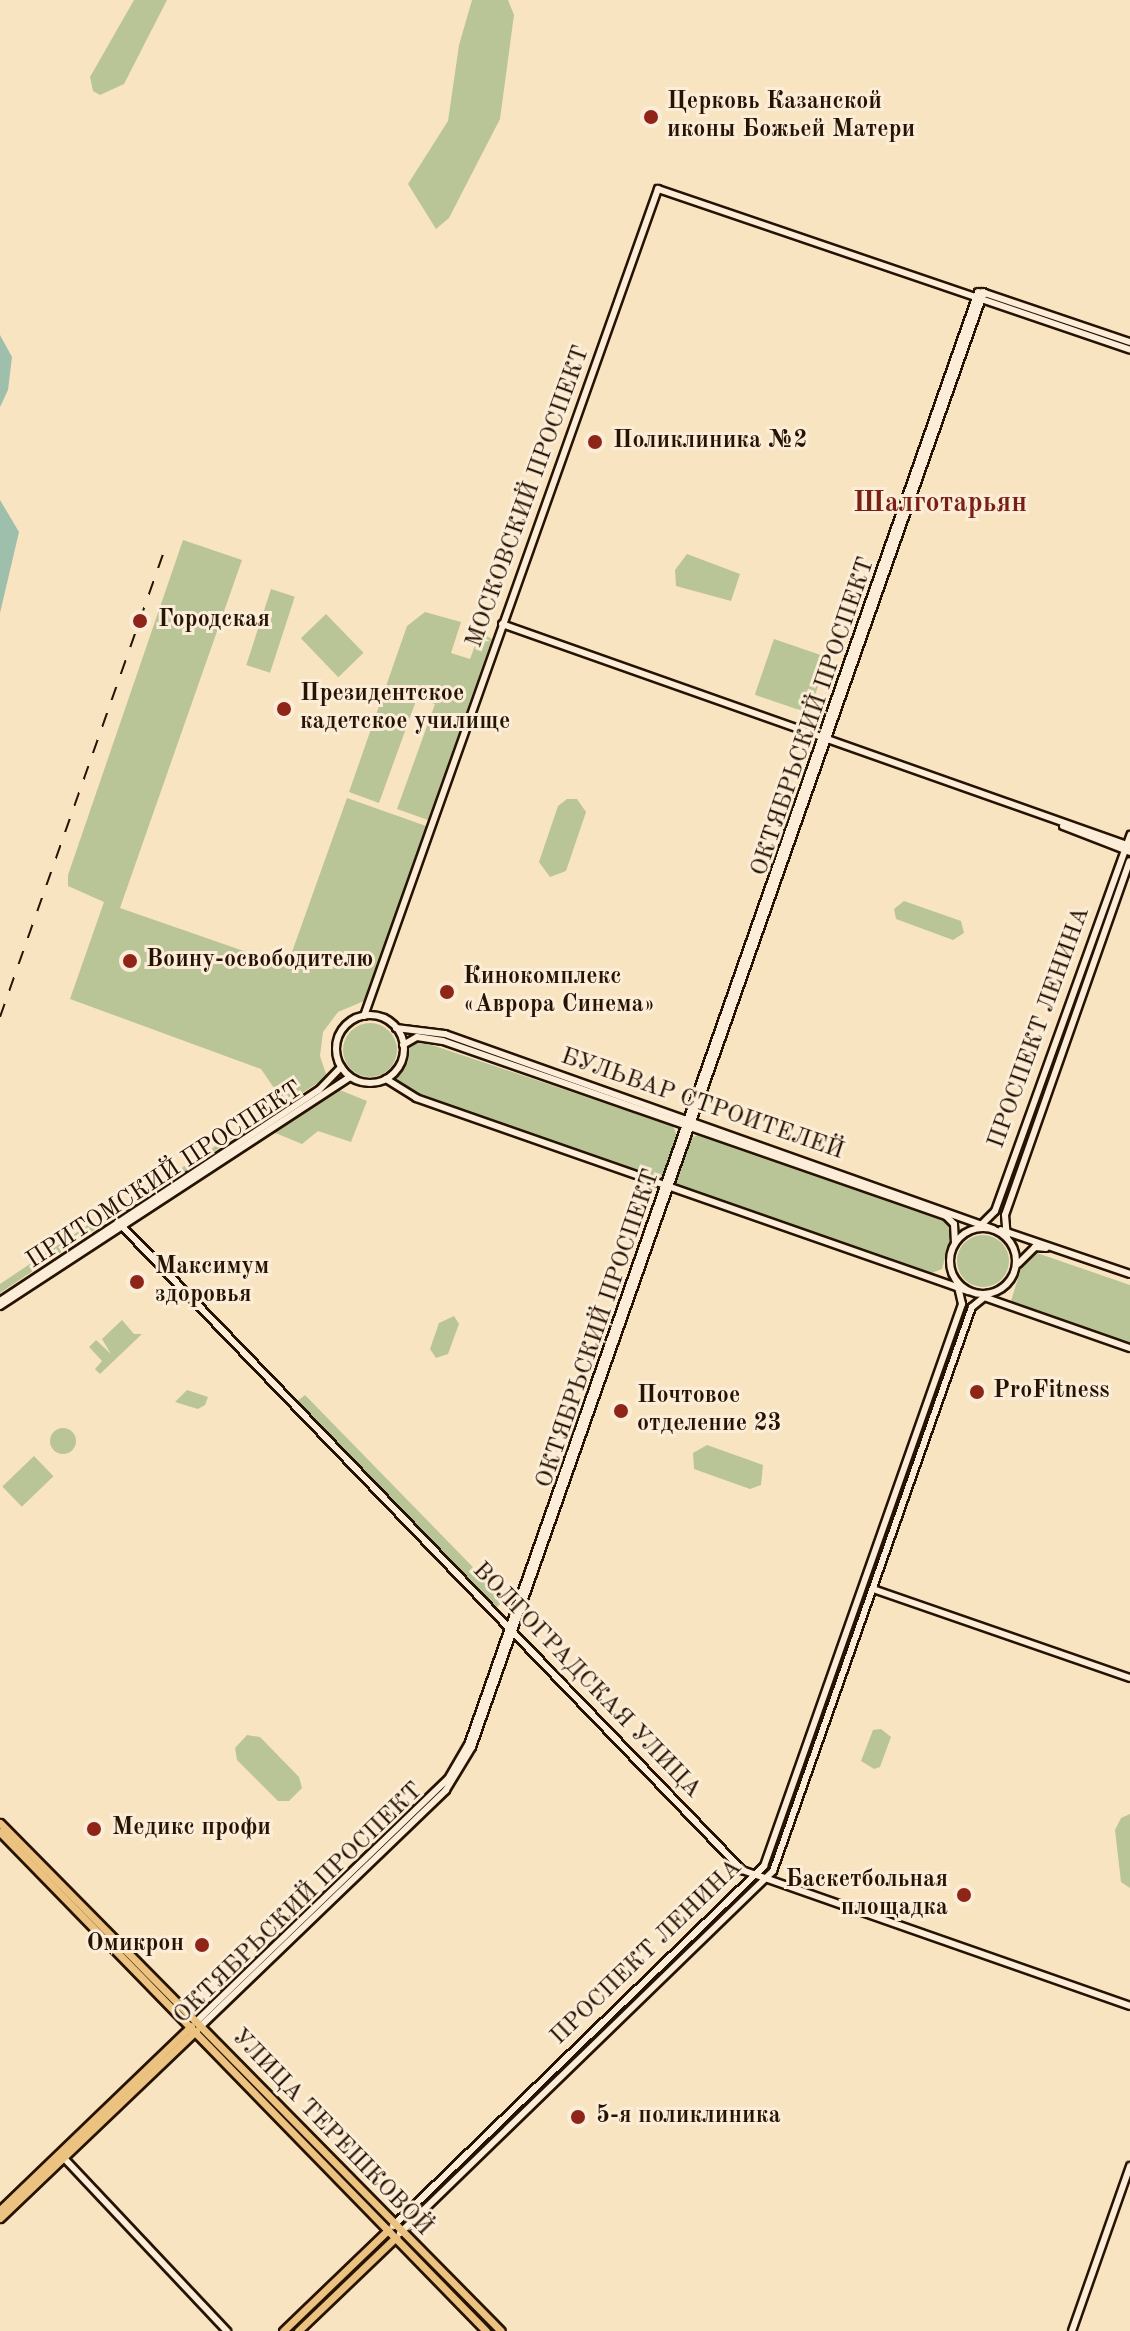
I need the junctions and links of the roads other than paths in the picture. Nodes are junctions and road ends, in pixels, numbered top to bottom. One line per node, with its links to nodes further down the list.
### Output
1 (980, 294): 2 (main road); 3 (main road); 4 (main road, МОСКОВСКИЙ ПРОСПЕКТ); 5 (main road, ОКТЯБРЬСКИЙ ПРОСПЕКТ)
2 (1130, 342)
3 (1130, 350)
4 (502, 624): 5 (main road); 9 (main road, МОСКОВСКИЙ ПРОСПЕКТ)
5 (825, 738): 7 (main road); 17 (main road, ОКТЯБРЬСКИЙ ПРОСПЕКТ)
6 (1130, 835): 7 (main road, ПРОСПЕКТ ЛЕНИНА)
7 (1128, 848): 19 (main road, ПРОСПЕКТ ЛЕНИНА)
8 (1130, 861): 22 (main road, ПРОСПЕКТ ЛЕНИНА)
9 (373, 1000): 10 (main road, МОСКОВСКИЙ ПРОСПЕКТ); 11 (main road)
10 (364, 1016): 11 (main road); 14 (main road)
11 (381, 1017): 12 (main road)
12 (396, 1028): 13 (main road); 17 (main road, БУЛЬВАР СТРОИТЕЛЕЙ)
13 (403, 1045): 16 (main road); 17 (main road, БУЛЬВАР СТРОИТЕЛЕЙ)
14 (341, 1067): 15 (main road); 20 (main road, ПРИТОМСКИЙ ПРОСПЕКТ)
15 (350, 1077): 16 (main road); 20 (main road, ПРИТОМСКИЙ ПРОСПЕКТ)
16 (386, 1079): 18 (main road)
17 (690, 1122): 18 (main road, ОКТЯБРЬСКИЙ ПРОСПЕКТ); 19 (main road, БУЛЬВАР СТРОИТЕЛЕЙ); 23 (main road, БУЛЬВАР СТРОИТЕЛЕЙ)
18 (667, 1187): 26 (main road); 32 (main road, ОКТЯБРЬСКИЙ ПРОСПЕКТ)
19 (986, 1224): 21 (main road); 22 (main road, БУЛЬВАР СТРОИТЕЛЕЙ)
20 (120, 1225): 28 (main road, ПРИТОМСКИЙ ПРОСПЕКТ); 32 (main road, ВОЛГОГРАДСКАЯ УЛИЦА)
21 (978, 1228): 22 (main road); 23 (main road)
22 (997, 1230): 24 (main road); 25 (main road, БУЛЬВАР СТРОИТЕЛЕЙ)
23 (955, 1243): 26 (main road)
24 (1016, 1267): 25 (main road, БУЛЬВАР СТРОИТЕЛЕЙ); 27 (main road)
25 (1130, 1276)
26 (962, 1287): 27 (main road); 30 (main road, ПРОСПЕКТ ЛЕНИНА)
27 (983, 1295): 29 (main road); 31 (main road, ПРОСПЕКТ ЛЕНИНА)
28 (0, 1304)
29 (1130, 1348)
30 (863, 1586): 31 (main road); 36 (main road, ПРОСПЕКТ ЛЕНИНА)
31 (873, 1589): 33 (main road); 37 (main road, ПРОСПЕКТ ЛЕНИНА)
32 (512, 1631): 36 (main road, ВОЛГОГРАДСКАЯ УЛИЦА); 39 (main road, ОКТЯБРЬСКИЙ ПРОСПЕКТ)
33 (1130, 1678)
34 (0, 1823): 39 (main road, УЛИЦА ТЕРЕШКОВОЙ)
35 (0, 1832): 39 (main road, УЛИЦА ТЕРЕШКОВОЙ)
36 (755, 1877): 37 (main road, ВОЛГОГРАДСКАЯ УЛИЦА); 40 (main road, ПРОСПЕКТ ЛЕНИНА)
37 (765, 1882): 38 (main road, ВОЛГОГРАДСКАЯ УЛИЦА); 41 (main road, ПРОСПЕКТ ЛЕНИНА)
38 (1130, 2006)
39 (195, 2027): 42 (main road, ОКТЯБРЬСКИЙ ПРОСПЕКТ); 46 (main road, УЛИЦА ТЕРЕШКОВОЙ); 47 (main road, УЛИЦА ТЕРЕШКОВОЙ)
40 (522, 2101): 41 (main road); 46 (main road, ПРОСПЕКТ ЛЕНИНА)
41 (516, 2122): 48 (main road, ПРОСПЕКТ ЛЕНИНА)
42 (61, 2155): 44 (main road, ОКТЯБРЬСКИЙ ПРОСПЕКТ); 45 (main road, ОКТЯБРЬСКИЙ ПРОСПЕКТ); 50 (main road)
43 (1130, 2166): 55 (main road)
44 (0, 2210)
45 (0, 2218)
46 (393, 2226): 47 (main road, ПРОСПЕКТ ЛЕНИНА); 48 (main road, УЛИЦА ТЕРЕШКОВОЙ)
47 (386, 2232): 49 (main road, УЛИЦА ТЕРЕШКОВОЙ); 51 (main road, ПРОСПЕКТ ЛЕНИНА)
48 (400, 2233): 49 (main road, ПРОСПЕКТ ЛЕНИНА); 54 (main road, УЛИЦА ТЕРЕШКОВОЙ)
49 (393, 2240): 52 (main road, ПРОСПЕКТ ЛЕНИНА); 53 (main road, УЛИЦА ТЕРЕШКОВОЙ)
50 (227, 2331)
51 (283, 2331)
52 (298, 2331)
53 (486, 2331)
54 (501, 2331)
55 (1072, 2331)

